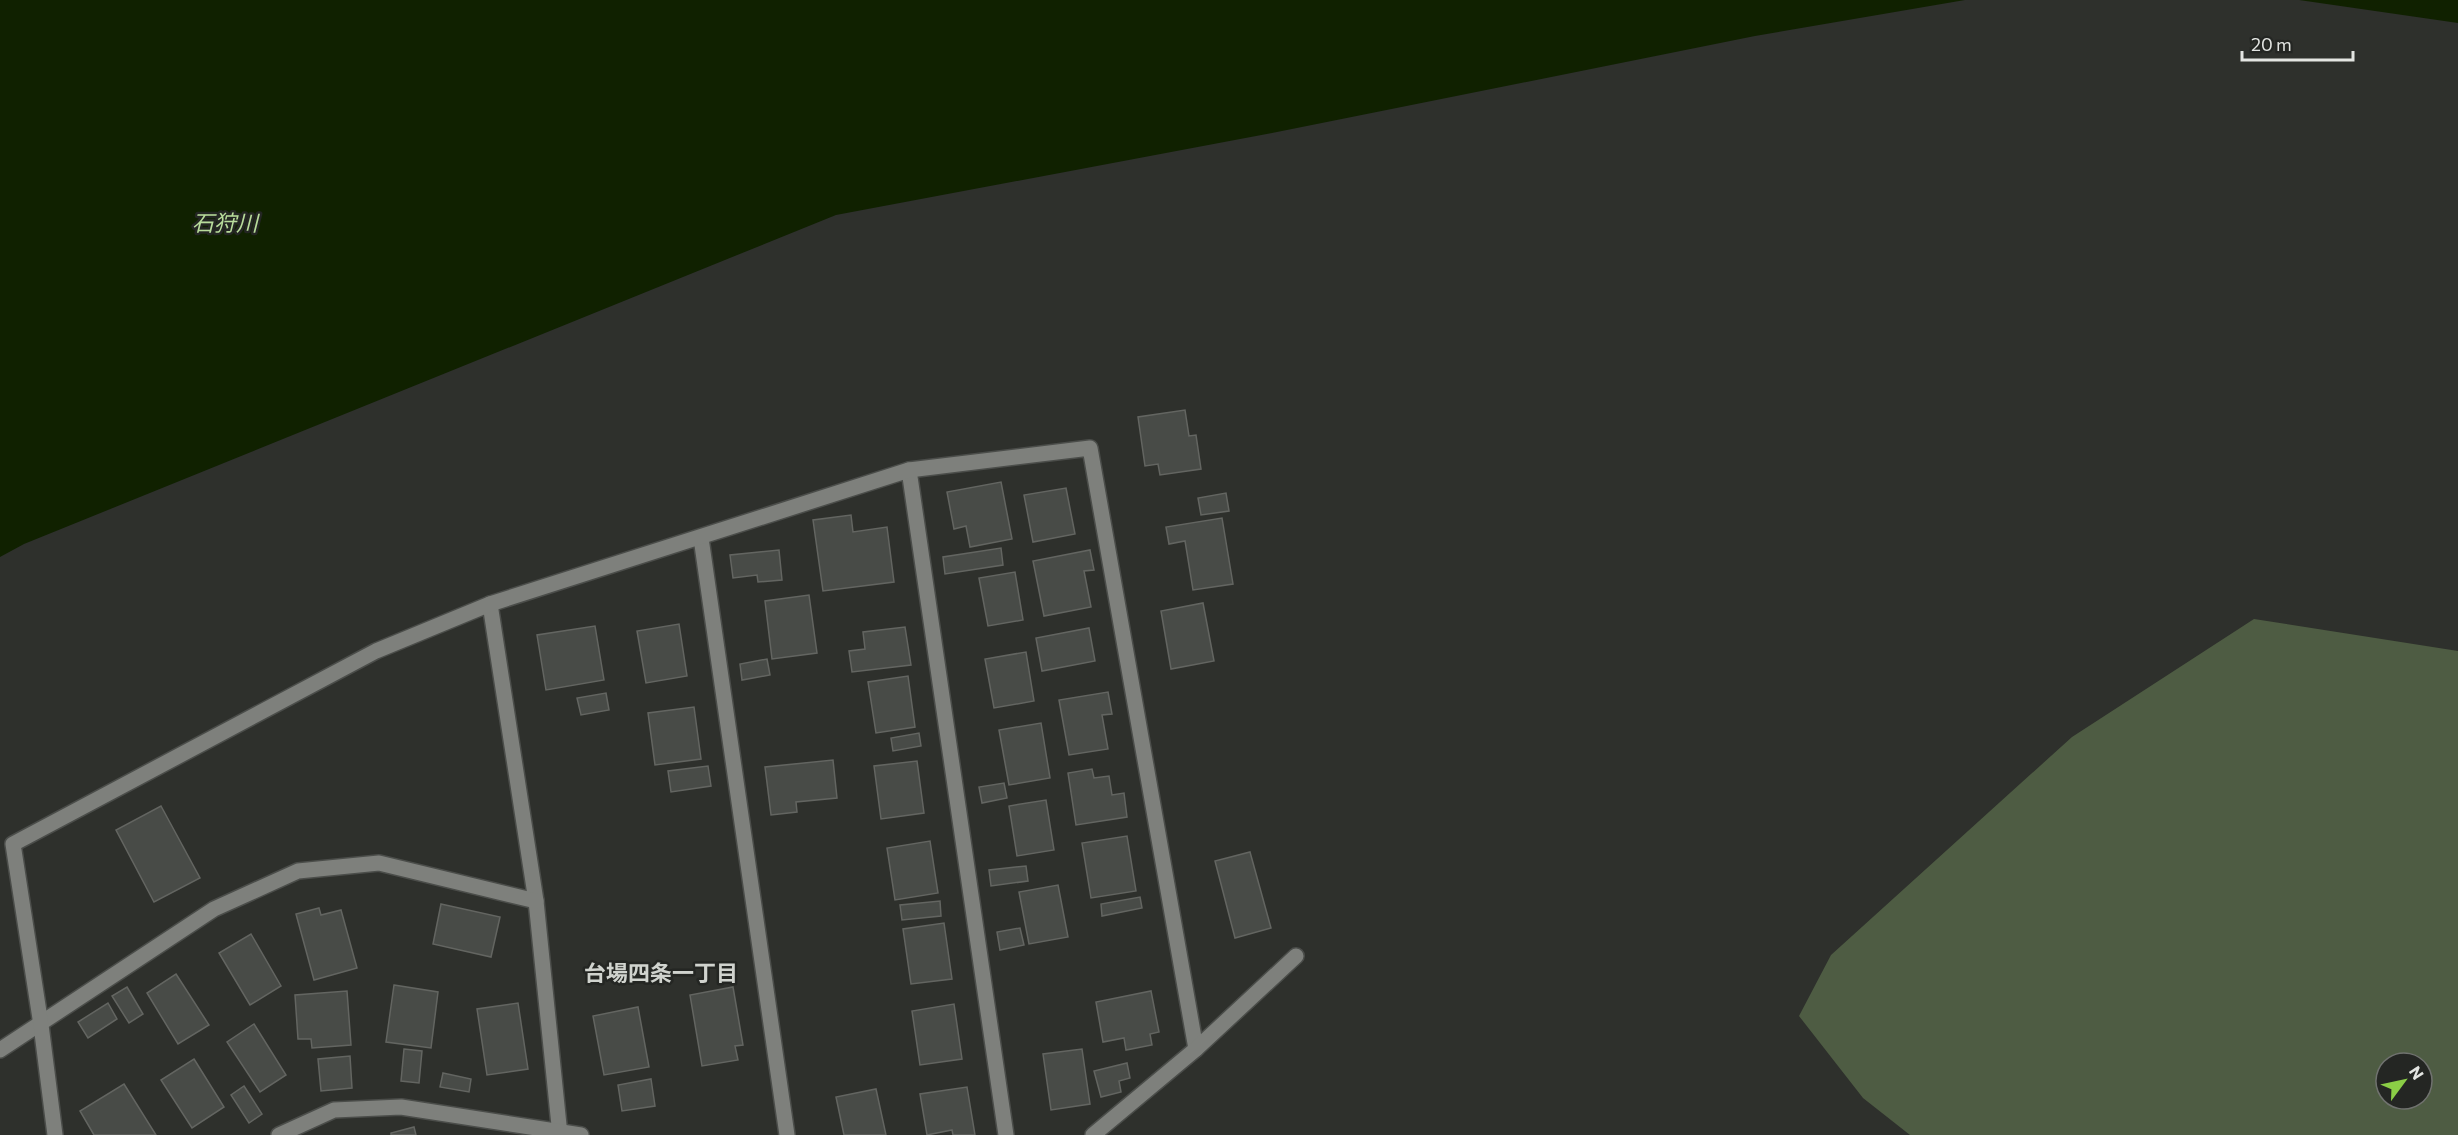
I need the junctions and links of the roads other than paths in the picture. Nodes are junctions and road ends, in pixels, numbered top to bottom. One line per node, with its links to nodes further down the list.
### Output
1 (909, 470): 2 (street); 7 (street); 14 (street)
2 (701, 538): 3 (street); 13 (street)
3 (490, 604): 4 (street); 6 (street)
4 (536, 901): 6 (street); 9 (street)
5 (1296, 956): 7 (street)
6 (41, 1025): 8 (street); 10 (street)
7 (1196, 1049): 15 (street)
8 (0, 1050)
9 (560, 1133): 11 (street); 12 (street)
10 (55, 1135)
11 (279, 1135)
12 (581, 1135)
13 (787, 1135)
14 (1006, 1135)
15 (1093, 1135)

